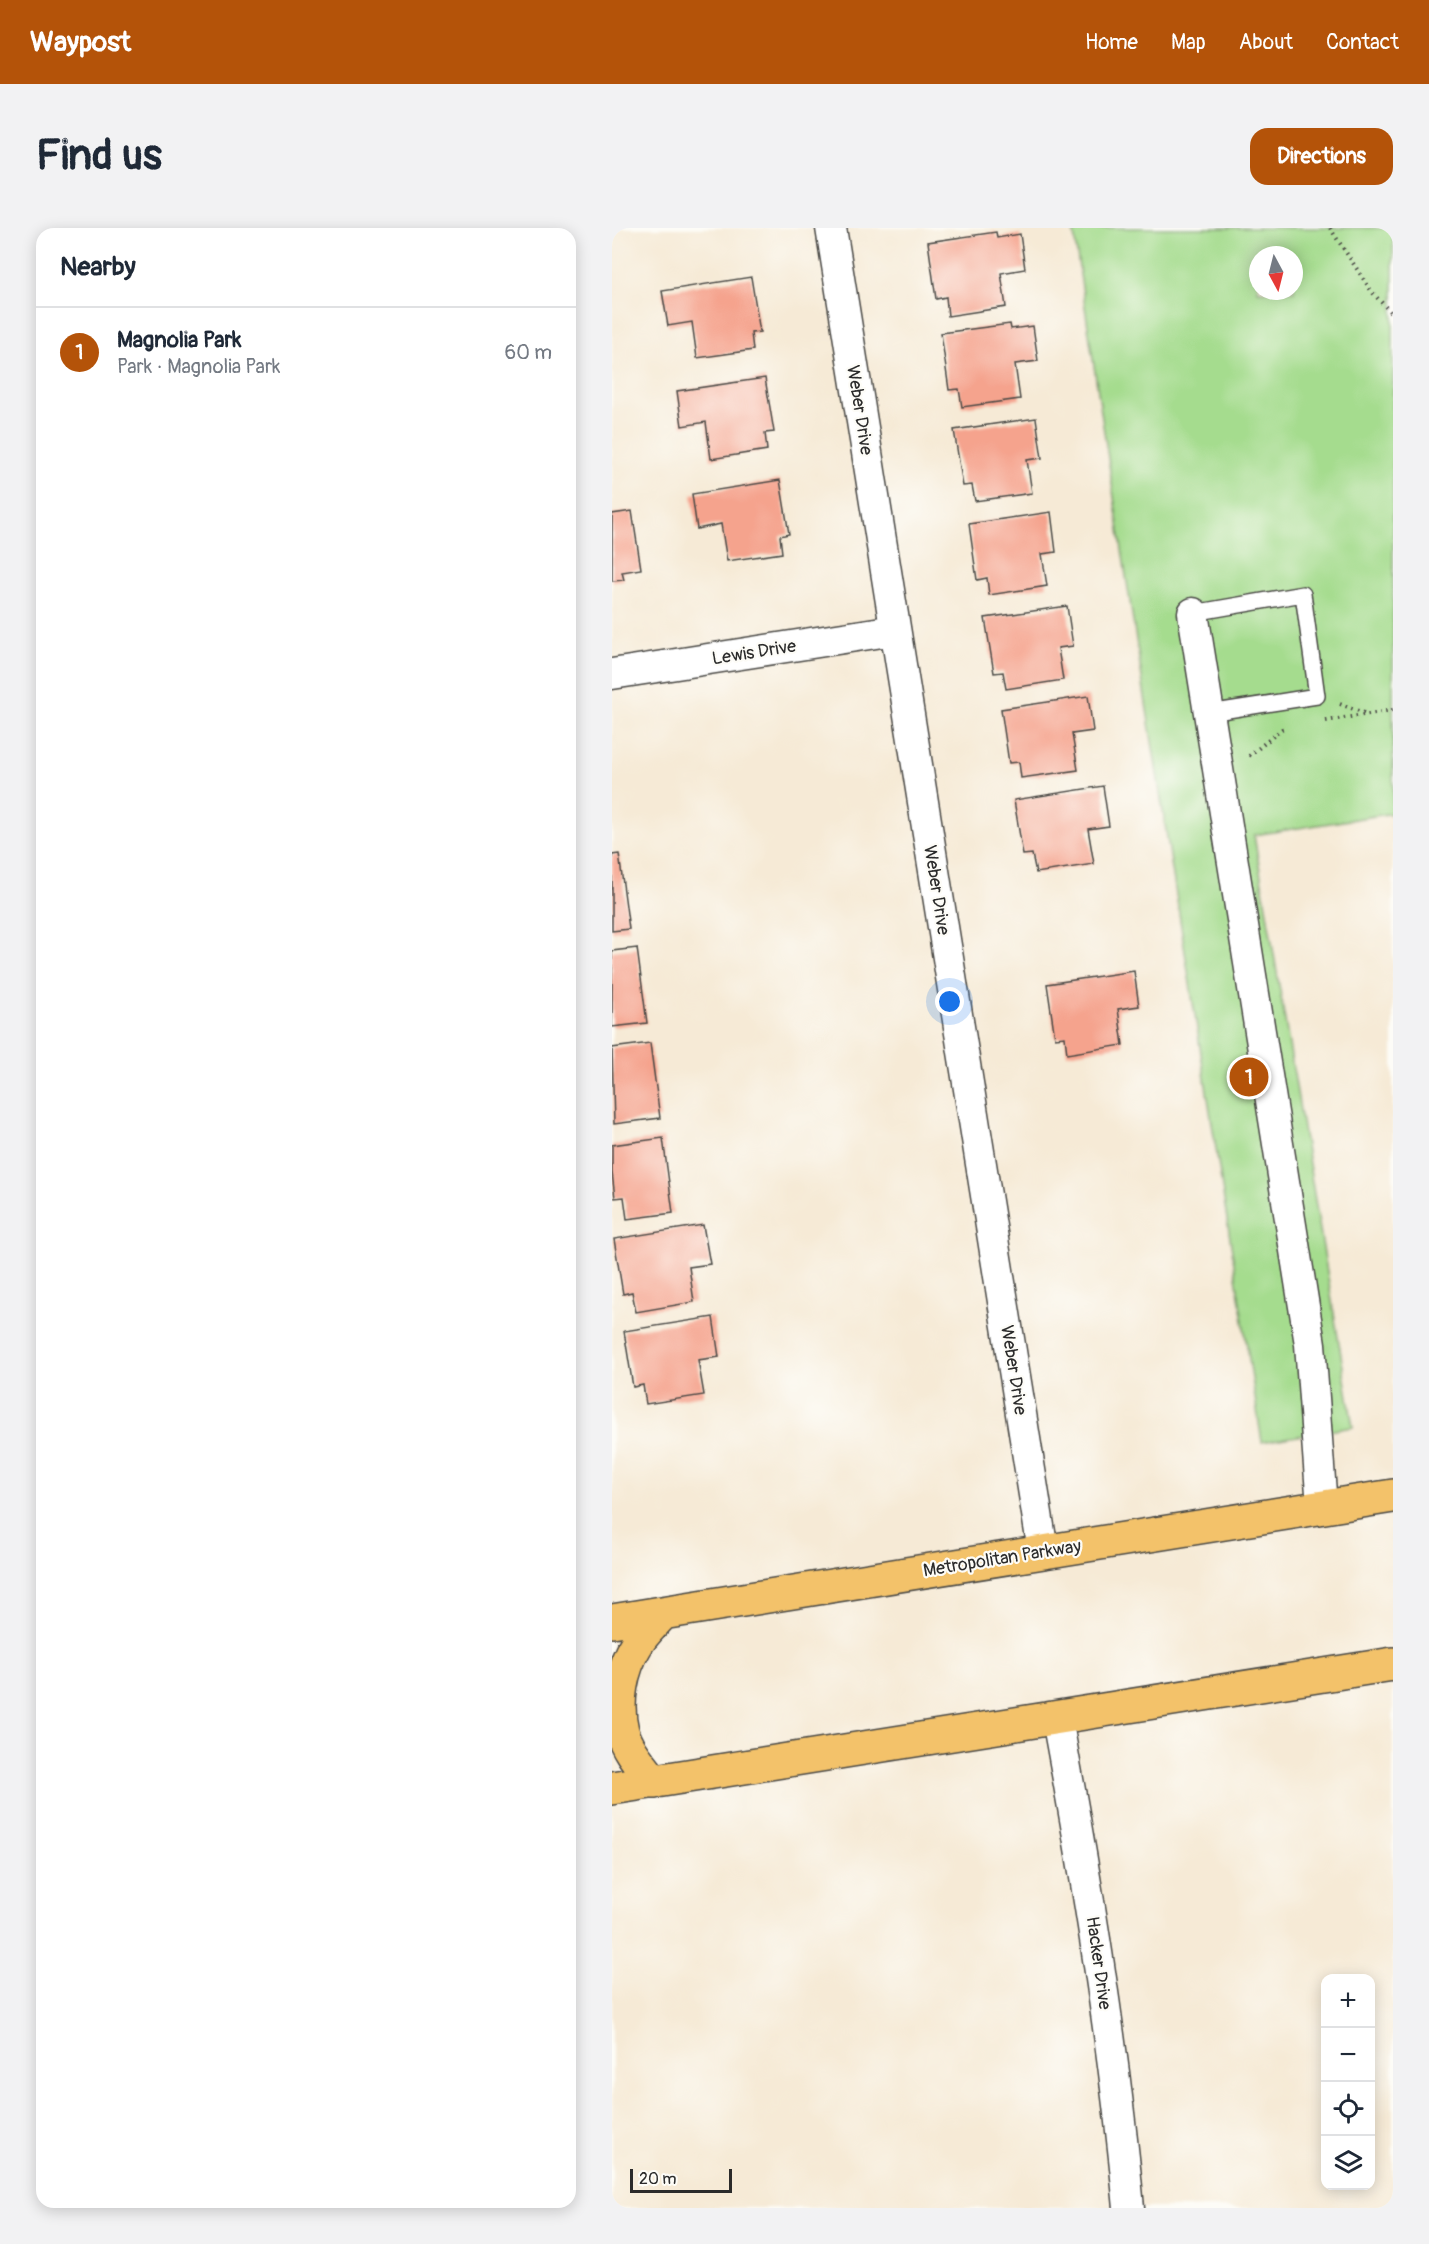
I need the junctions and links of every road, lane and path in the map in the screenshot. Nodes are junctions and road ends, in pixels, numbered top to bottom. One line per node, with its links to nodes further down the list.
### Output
1 (831, 228): 5 (street, Weber Drive)
2 (1329, 228): 3 (path)
3 (1393, 315)
4 (1192, 612): 8 (street); 8 (lane)
5 (895, 630): 6 (street, Lewis Drive); 14 (street, Weber Drive)
6 (612, 674)
7 (1393, 710): 9 (path)
8 (1209, 713): 13 (street)
9 (1324, 721)
10 (1293, 727): 11 (path)
11 (1248, 757)
12 (1393, 1496): 13 (main road, Metropolitan Parkway)
13 (1322, 1507): 14 (main road, Metropolitan Parkway)
14 (1043, 1551): 15 (main road, Metropolitan Parkway)
15 (663, 1613): 16 (main road, Metropolitan Parkway); 19 (main road)
16 (612, 1621)
17 (1393, 1664): 18 (main road)
18 (1057, 1719): 19 (main road); 21 (street, Hacker Drive)
19 (654, 1782): 20 (main road)
20 (612, 1788)
21 (1129, 2208)

